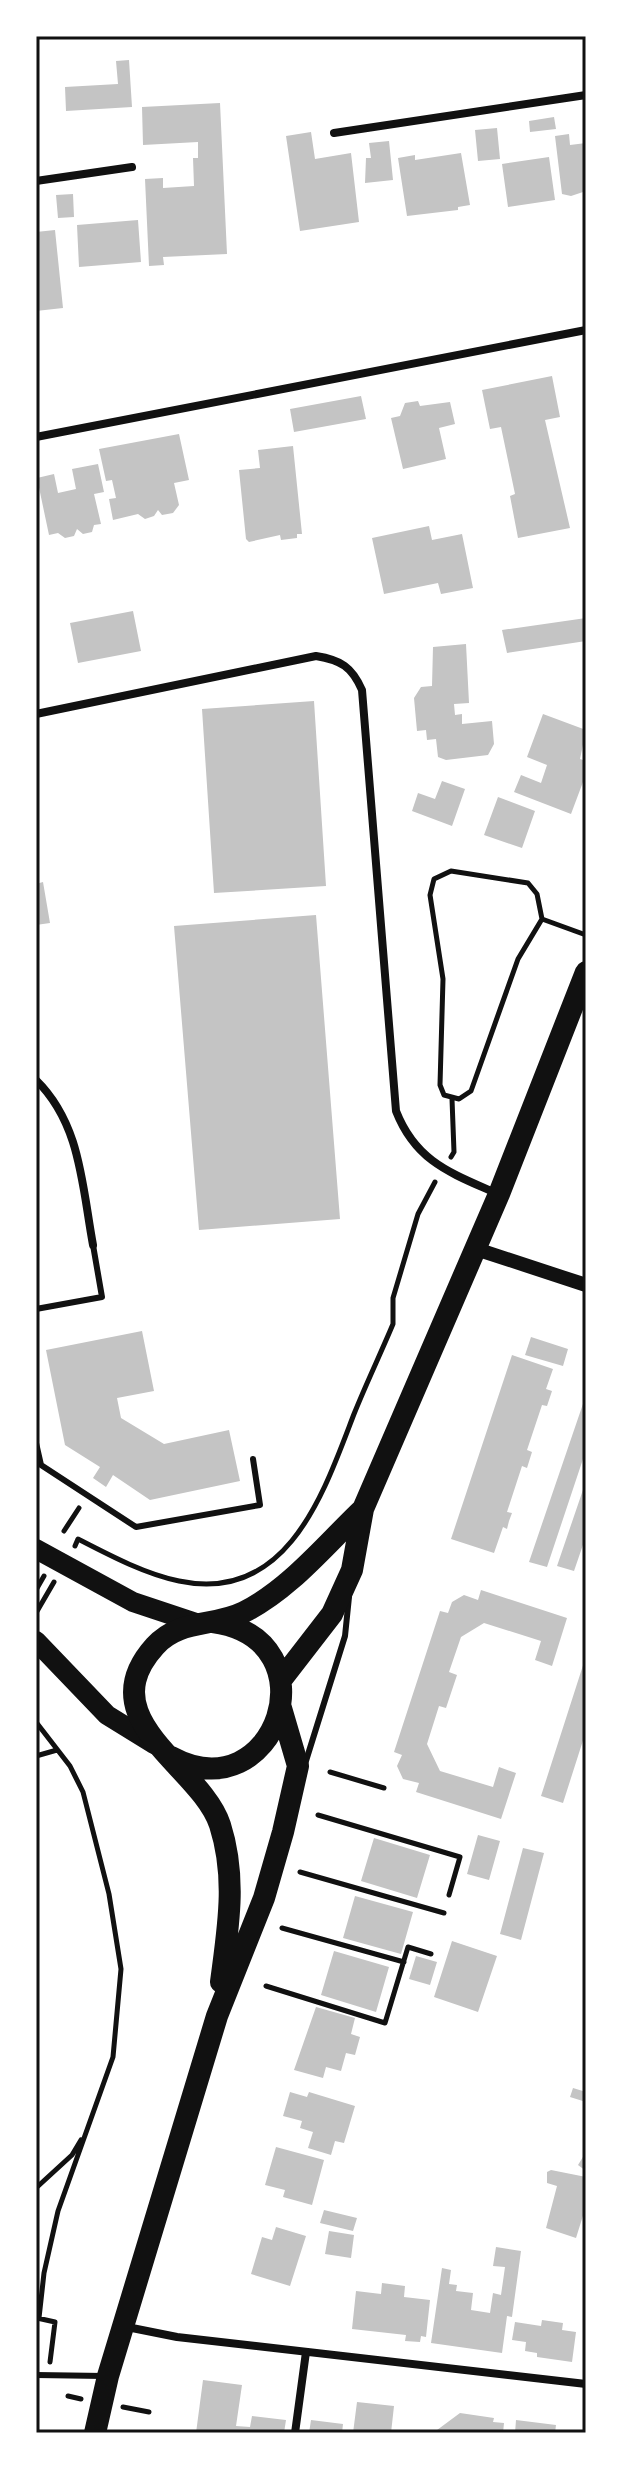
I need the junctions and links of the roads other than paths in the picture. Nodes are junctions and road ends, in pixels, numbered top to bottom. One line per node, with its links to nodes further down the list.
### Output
1 (586, 95): 2 (street)
2 (334, 133)
3 (132, 167): 4 (street)
4 (36, 181)
5 (586, 330): 6 (street)
6 (36, 437)
7 (36, 714): 10 (street)
8 (586, 972): 10 (highway)
9 (36, 1080): 11 (street)
10 (499, 1194): 12 (highway)
11 (93, 1245): 14 (lane)
12 (473, 1248): 13 (street); 17 (highway)
13 (586, 1285)
14 (36, 1309)
15 (36, 1443): 16 (lane)
16 (253, 1459)
17 (363, 1509): 19 (highway); 20 (highway)
18 (36, 1549): 20 (main road)
19 (352, 1570): 22 (highway); 25 (lane)
20 (204, 1622): 22 (highway); 24 (highway)
21 (36, 1641): 24 (main road)
22 (281, 1680): 23 (highway)
23 (281, 1708): 24 (highway); 25 (highway)
24 (161, 1750): 26 (highway)
25 (283, 1832): 26 (highway)
26 (217, 2016): 27 (highway)
27 (124, 2326): 28 (street); 30 (highway)
28 (306, 2352): 31 (street); 33 (street)
29 (36, 2375): 30 (lane)
30 (108, 2376): 32 (highway)
31 (586, 2384)
32 (95, 2433)
33 (295, 2433)

